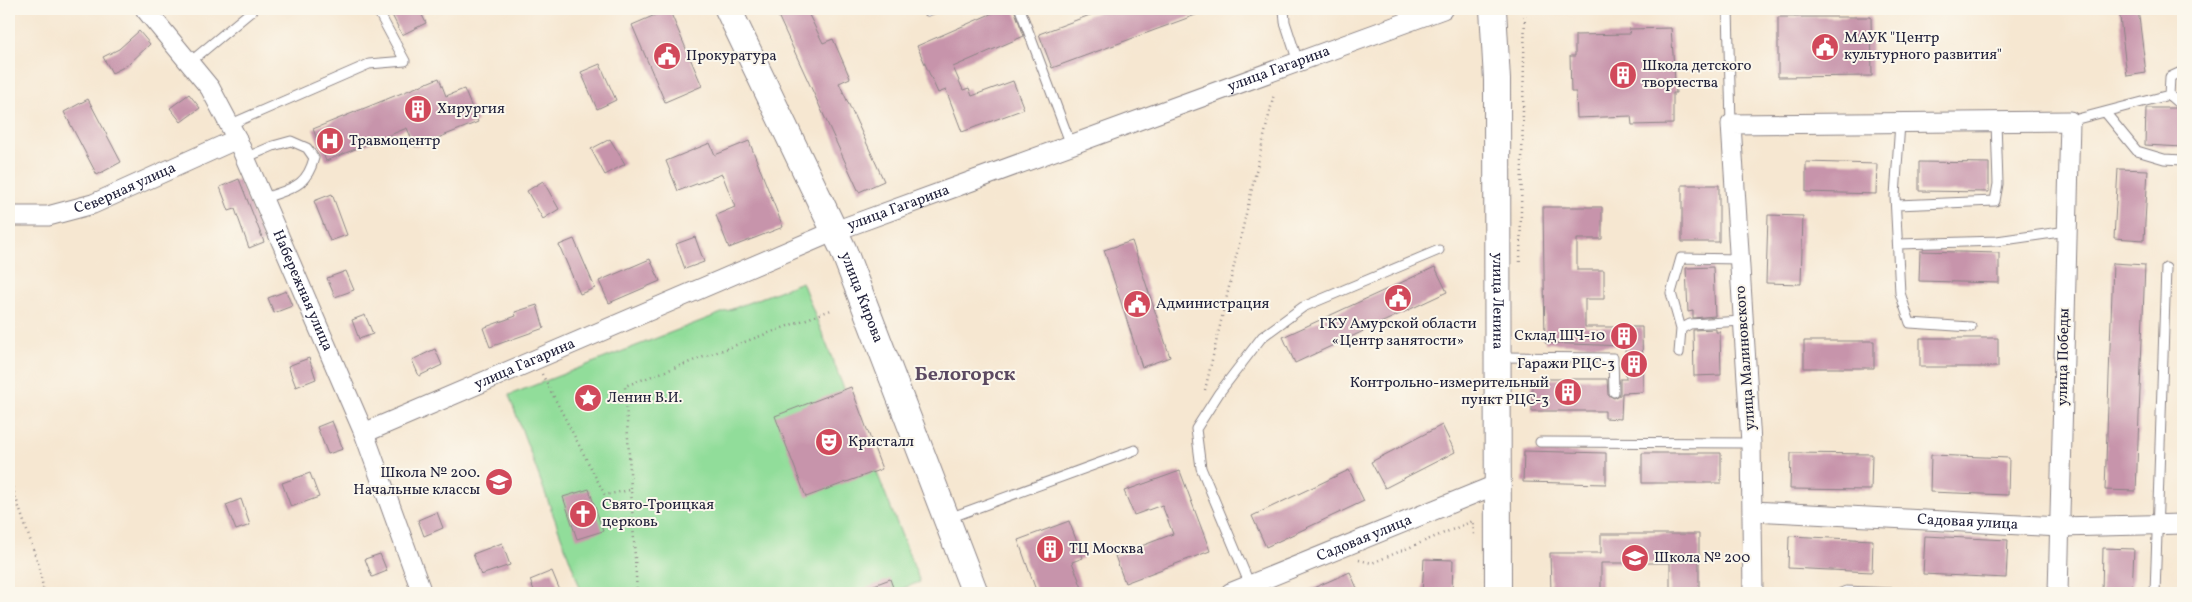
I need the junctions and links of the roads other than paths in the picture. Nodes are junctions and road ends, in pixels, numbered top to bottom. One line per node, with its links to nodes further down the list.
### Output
1 (145, 9): 13 (street, Набережная улица)
2 (254, 9): 13 (lane)
3 (377, 9): 22 (lane)
4 (728, 9): 29 (main road, улица Кирова)
5 (927, 9): 6 (lane)
6 (934, 9)
7 (1020, 9): 23 (lane)
8 (1284, 9): 12 (lane)
9 (1443, 9): 12 (street, улица Гагарина)
10 (1493, 9): 39 (main road, улица Ленина)
11 (1728, 12): 21 (lane)
12 (1298, 62): 23 (street, улица Гагарина)
13 (189, 63): 22 (street, Набережная улица)
14 (2183, 70): 15 (lane)
15 (2169, 95): 16 (lane); 17 (lane)
16 (2183, 102)
17 (2105, 112): 18 (lane); 25 (lane)
18 (2070, 121): 19 (street); 30 (street, улица Победы)
19 (1996, 122): 20 (street); 27 (lane)
20 (1900, 123): 21 (street); 27 (lane)
21 (1731, 124): 33 (street, улица Малиновского)
22 (233, 132): 24 (street, Набережная улица); 28 (street, Северная улица)
23 (1072, 146): 29 (street, улица Гагарина)
24 (245, 158): 26 (street, Набережная улица); 26 (lane)
25 (2183, 160)
26 (263, 199): 41 (street, Набережная улица)
27 (1897, 205): 31 (lane)
28 (9, 216)
29 (835, 231): 41 (street, улица Гагарина); 47 (main road, улица Кирова)
30 (2067, 231): 31 (lane); 50 (street, улица Победы)
31 (1899, 244): 36 (lane)
32 (1439, 250): 51 (lane)
33 (1740, 259): 35 (street, улица Малиновского); 37 (lane)
34 (2166, 268): 49 (lane)
35 (1743, 321): 37 (lane); 43 (street, улица Малиновского)
36 (1971, 328)
37 (1681, 329): 38 (lane)
38 (1679, 353)
39 (1499, 357): 40 (lane); 45 (main road, улица Ленина)
40 (1614, 392)
41 (364, 432): 52 (street, Набережная улица)
42 (1540, 442): 43 (lane)
43 (1751, 443): 46 (street, улица Малиновского)
44 (1135, 450): 47 (lane)
45 (1498, 484): 51 (street, Садовая улица); 55 (main road, улица Ленина)
46 (1752, 511): 50 (street, Садовая улица); 56 (street, улица Малиновского)
47 (947, 519): 53 (main road, улица Кирова)
48 (2183, 524): 49 (street, Садовая улица)
49 (2156, 525): 50 (street, Садовая улица); 60 (lane)
50 (2060, 527): 59 (street, улица Победы)
51 (1250, 585): 54 (street, Садовая улица)
52 (422, 593)
53 (975, 593)
54 (1230, 593)
55 (1498, 593)
56 (1753, 593)
57 (1841, 593): 58 (lane)
58 (1893, 593)
59 (2058, 593)
60 (2155, 593)

